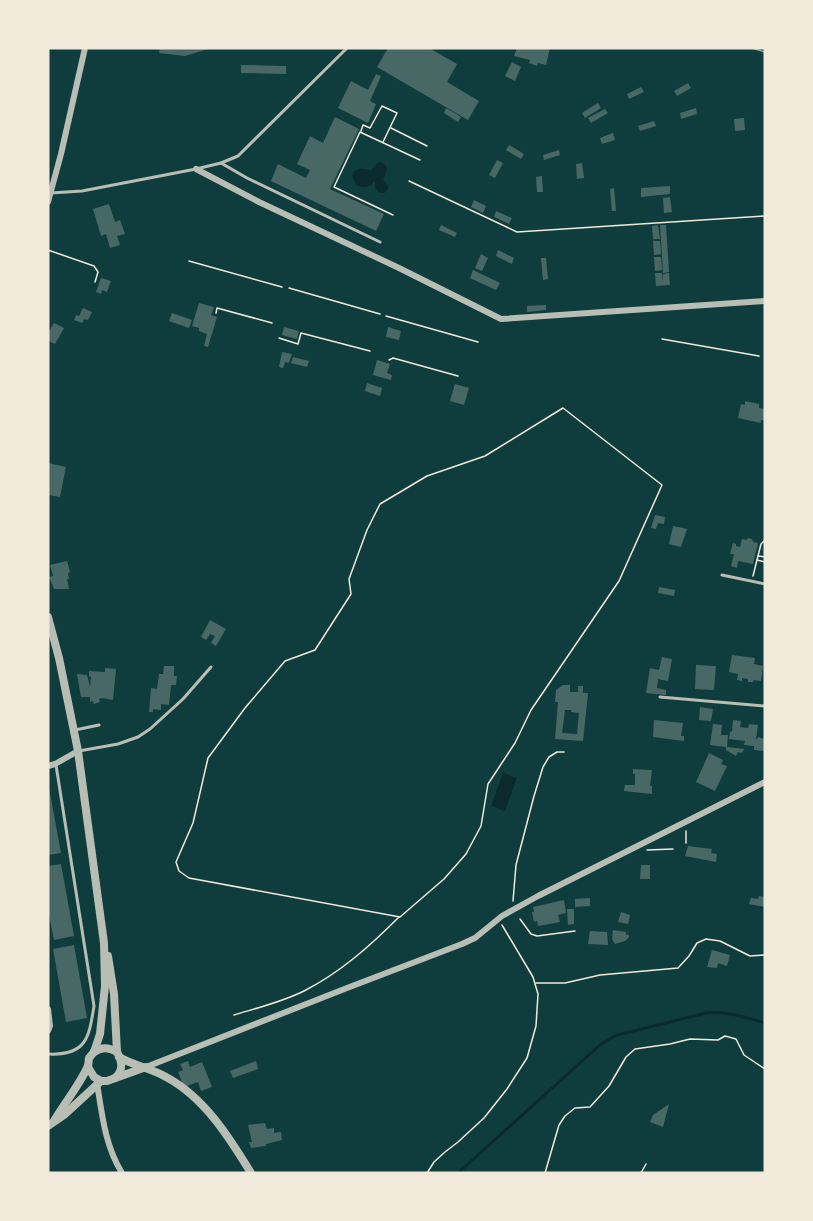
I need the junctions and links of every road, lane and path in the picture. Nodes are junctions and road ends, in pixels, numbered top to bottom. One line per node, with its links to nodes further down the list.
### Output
1 (85, 48): 11 (street)
2 (347, 48): 8 (lane)
3 (390, 127): 4 (path); 5 (path); 6 (path)
4 (360, 132): 5 (path); 13 (path)
5 (382, 142): 7 (path)
6 (427, 146)
7 (420, 160)
8 (221, 164): 9 (lane); 15 (lane)
9 (196, 169): 11 (lane); 21 (street)
10 (409, 181): 14 (path)
11 (51, 193): 12 (street)
12 (48, 202)
13 (393, 214)
14 (765, 216)
15 (380, 242)
16 (48, 250): 18 (path)
17 (189, 261): 19 (path)
18 (95, 282)
19 (282, 287)
20 (289, 288): 23 (path)
21 (765, 301)
22 (216, 313): 25 (path)
23 (380, 314)
24 (386, 316): 28 (path)
25 (272, 323)
26 (279, 338): 29 (path)
27 (662, 339): 30 (path)
28 (478, 342)
29 (370, 351)
30 (759, 356)
31 (389, 360): 32 (path)
32 (458, 376)
33 (765, 540): 34 (path)
34 (758, 556): 35 (path); 36 (path)
35 (765, 557)
36 (757, 560): 37 (path); 39 (path)
37 (765, 562)
38 (722, 574): 39 (lane)
39 (752, 581): 40 (lane)
40 (765, 584)
41 (48, 617): 46 (street)
42 (212, 667): 47 (lane)
43 (660, 697): 44 (lane)
44 (765, 706)
45 (99, 725): 46 (lane)
46 (74, 730): 47 (street)
47 (78, 751): 49 (street); 60 (street)
48 (564, 752): 55 (path)
49 (52, 765): 67 (lane)
50 (765, 782): 51 (street)
51 (686, 822): 52 (path); 53 (street)
52 (686, 843)
53 (640, 845): 54 (path); 55 (street)
54 (673, 849)
55 (512, 911): 57 (street)
56 (400, 916): 56 (path); 64 (path)
57 (498, 919): 62 (path); 70 (street)
58 (520, 919): 59 (path)
59 (575, 931)
60 (104, 943): 66 (street); 68 (street)
61 (765, 955): 62 (path)
62 (535, 983): 78 (path)
63 (48, 1009): 65 (street)
64 (234, 1016)
65 (48, 1031)
66 (94, 1052): 68 (street); 69 (street)
67 (48, 1054)
68 (118, 1054): 70 (street); 72 (street)
69 (88, 1066): 73 (street); 74 (street)
70 (146, 1067): 72 (street); 77 (street)
71 (765, 1069): 79 (path)
72 (114, 1079): 73 (street)
73 (99, 1081): 74 (street); 76 (street)
74 (51, 1124)
75 (646, 1164): 80 (path)
76 (122, 1173)
77 (251, 1173)
78 (428, 1173)
79 (545, 1173)
80 (641, 1173)

